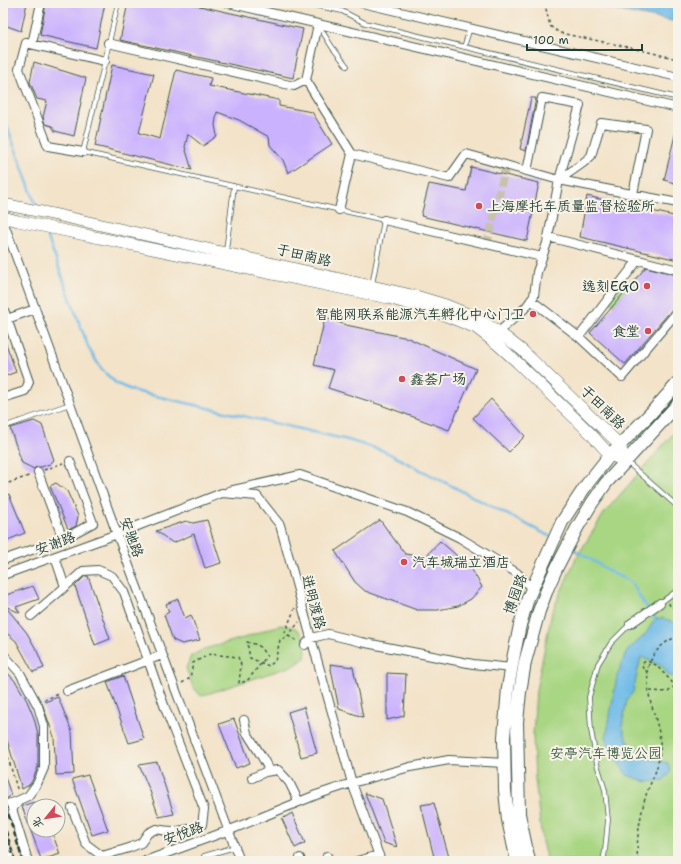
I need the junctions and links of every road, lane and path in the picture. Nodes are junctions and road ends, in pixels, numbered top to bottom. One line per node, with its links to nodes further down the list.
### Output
1 (41, 3): 10 (street)
2 (118, 3): 9 (lane)
3 (228, 3): 7 (street)
4 (304, 3): 11 (lane)
5 (362, 3): 8 (street)
6 (548, 3): 12 (path)
7 (318, 24): 14 (lane); 16 (street); 18 (street)
8 (470, 28): 11 (lane); 15 (street)
9 (108, 43): 13 (lane); 16 (street)
10 (32, 44): 13 (street); 19 (street)
11 (464, 46): 17 (lane)
12 (678, 59)
13 (105, 61): 19 (lane)
14 (347, 66)
15 (678, 77)
16 (306, 80): 20 (street)
17 (678, 98)
18 (678, 108)
19 (83, 152): 23 (lane)
20 (352, 154): 21 (street); 27 (street)
21 (527, 171): 22 (street); 22 (street)
22 (560, 180): 24 (street); 24 (street); 31 (street)
23 (234, 186): 27 (lane); 32 (lane)
24 (633, 194): 25 (street)
25 (678, 203)
26 (8, 205): 32 (street, 于田南路)
27 (339, 210): 29 (lane)
28 (3, 217): 36 (street, 于田南路)
29 (384, 220): 33 (street); 37 (lane)
30 (3, 221): 40 (street, 安驰路)
31 (548, 237): 33 (street); 34 (street)
32 (226, 253): 36 (street, 于田南路)
33 (542, 256): 38 (street)
34 (638, 260): 35 (street); 44 (street)
35 (678, 270)
36 (331, 282): 37 (street, 于田南路); 51 (street, 于田南路)
37 (372, 286): 43 (street, 于田南路)
38 (531, 300): 43 (street); 44 (street)
39 (3, 307): 42 (street)
40 (35, 309): 42 (street); 47 (street, 安驰路)
41 (678, 311): 44 (street)
42 (7, 319): 46 (street)
43 (499, 332): 50 (street, 于田南路)
44 (579, 337)
45 (678, 383): 50 (main road, 博园路)
46 (3, 398)
47 (70, 404): 49 (lane); 57 (street, 安驰路)
48 (678, 404): 53 (main road, 博园路)
49 (3, 427)
50 (620, 445): 51 (main road, 博园路); 53 (street, 于田南路)
51 (610, 455): 53 (street, 于田南路); 63 (main road, 博园路)
52 (70, 461): 58 (street)
53 (625, 461): 56 (lane); 109 (main road, 博园路)
54 (38, 472): 58 (street)
55 (222, 492): 57 (street, 进明渡路); 63 (street); 67 (street, 进明渡路)
56 (678, 507)
57 (117, 534): 59 (street, 安谢路); 77 (street, 安驰路)
58 (63, 538): 60 (street)
59 (55, 556): 61 (street, 安谢路); 62 (street)
60 (3, 560)
61 (3, 576)
62 (65, 587): 70 (street); 78 (street)
63 (532, 589): 80 (main road, 博园路)
64 (678, 590): 65 (lane)
65 (668, 598): 66 (lane); 68 (path)
66 (660, 603): 71 (street)
67 (302, 605): 69 (street, 进明渡路); 72 (path)
68 (678, 608)
69 (304, 614): 72 (path); 74 (street, 进明渡路)
70 (31, 616)
71 (630, 624): 110 (lane)
72 (288, 636): 75 (path); 79 (path)
73 (678, 636): 81 (path, bridge)
74 (311, 638): 75 (street); 80 (street); 93 (street, 进明渡路)
75 (305, 645)
76 (3, 654): 87 (street)
77 (162, 655): 78 (street); 84 (street, 安驰路)
78 (148, 660): 85 (street); 97 (street)
79 (262, 662): 79 (path); 84 (path)
80 (512, 668): 90 (main road, 博园路)
81 (648, 672): 83 (path); 86 (path)
82 (678, 684): 83 (path)
83 (675, 686): 86 (path)
84 (175, 687): 98 (street, 安驰路)
85 (67, 691): 87 (path)
86 (650, 691): 111 (path)
87 (37, 703): 94 (street)
88 (244, 720): 91 (street)
89 (3, 740): 94 (path)
90 (505, 763): 93 (street, 安悦路); 108 (main road, 博园路)
91 (270, 771): 92 (street); 95 (street)
92 (252, 778)
93 (352, 783): 95 (street, 安悦路); 101 (street, 进明渡路)
94 (21, 799): 96 (street); 103 (street)
95 (299, 802): 98 (street, 安悦路)
96 (3, 805)
97 (72, 808)
98 (230, 830): 100 (street, 安驰路); 104 (street, 安悦路)
99 (3, 838): 102 (street)
100 (236, 847): 105 (lane); 106 (street, 安驰路)
101 (380, 858): 107 (street)
102 (10, 861)
103 (28, 861)
104 (145, 861)
105 (207, 861)
106 (240, 861)
107 (357, 861)
108 (517, 861)
109 (529, 861)
110 (603, 861)
111 (638, 861)

